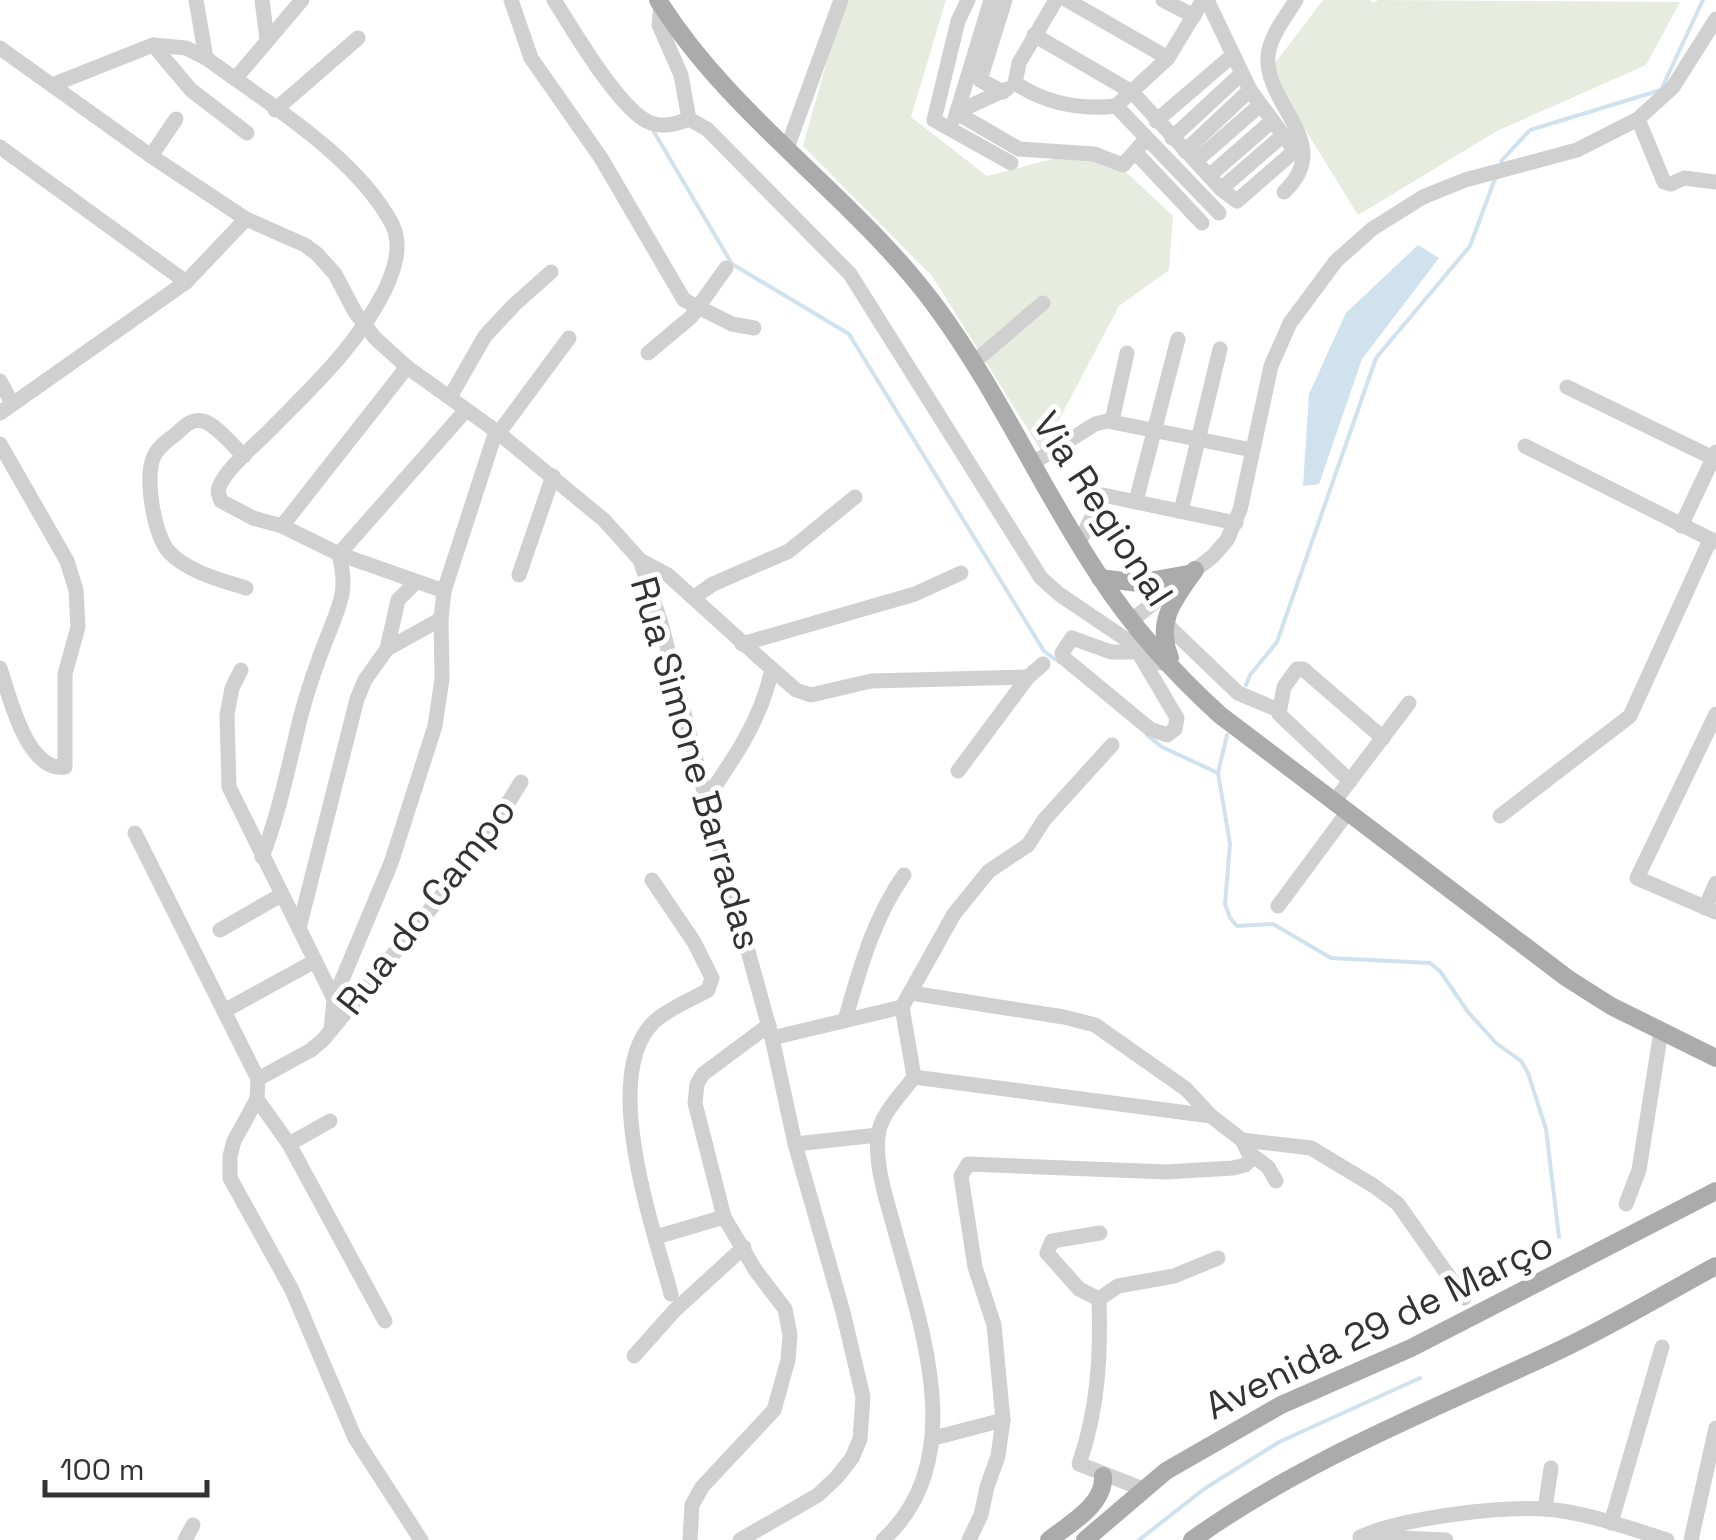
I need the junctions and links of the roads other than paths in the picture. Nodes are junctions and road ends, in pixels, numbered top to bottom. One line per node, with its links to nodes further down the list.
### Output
1 (196, 0): 24 (street)
2 (262, 0): 20 (street)
3 (302, 0): 20 (street)
4 (511, 0): 62 (street)
5 (554, 0): 37 (street)
6 (840, 0): 47 (street)
7 (968, 0): 41 (street)
8 (991, 0): 35 (street)
9 (1004, 0): 29 (street)
10 (1056, 0): 18 (street)
11 (1066, 0): 25 (street)
12 (1163, 0): 16 (street)
13 (1205, 0): 16 (street); 23 (street)
14 (1296, 0): 54 (street)
15 (660, 2): 37 (street); 47 (main road, Via Regional)
16 (1194, 16): 25 (street)
17 (1716, 19): 38 (street)
18 (1034, 35): 29 (street); 31 (street)
19 (358, 38): 34 (street)
20 (267, 39): 27 (street)
21 (153, 45): 24 (street); 28 (street); 42 (street)
22 (0, 48): 28 (street, Rua Simone Barradas)
23 (1232, 55): 26 (street); 40 (street)
24 (206, 58): 27 (street)
25 (1168, 58): 31 (street)
26 (1241, 74): 30 (street); 44 (street)
27 (235, 79): 34 (street)
28 (52, 85): 48 (street, Rua Simone Barradas)
29 (1009, 88): 33 (street); 35 (street)
30 (1250, 90): 32 (street); 49 (street)
31 (1132, 92): 33 (street); 40 (street)
32 (1260, 105): 39 (street); 49 (street)
33 (1116, 106): 45 (street)
34 (276, 110): 63 (street)
35 (957, 112): 41 (street); 45 (street)
36 (176, 119): 48 (street)
37 (689, 119): 106 (street)
38 (1638, 119): 52 (street); 83 (street)
39 (1272, 121): 43 (street); 51 (street)
40 (1156, 122): 44 (street)
41 (944, 127): 50 (street)
42 (247, 133)
43 (1282, 136): 53 (street); 53 (street)
44 (1172, 138): 49 (street)
45 (1141, 146): 55 (street); 57 (street)
46 (0, 147): 60 (street)
47 (787, 148): 70 (main road, Via Regional)
48 (150, 156): 56 (street, Rua Simone Barradas)
49 (1190, 156): 51 (street)
50 (1011, 162)
51 (1209, 176): 53 (street)
52 (1716, 182)
53 (1220, 189)
54 (1284, 192)
55 (1220, 213)
56 (246, 219): 60 (street); 63 (street, Rua Simone Barradas)
57 (1202, 223)
58 (726, 268): 62 (street)
59 (551, 272): 74 (street)
60 (186, 282): 75 (street)
61 (1043, 303): 70 (street)
62 (698, 309): 64 (street); 68 (street)
63 (366, 328): 71 (street, Rua Simone Barradas); 85 (street)
64 (754, 328)
65 (569, 338): 79 (street)
66 (1178, 339): 78 (street)
67 (1220, 349): 80 (street)
68 (648, 353)
69 (1127, 353): 77 (street)
70 (974, 363): 86 (main road, Via Regional)
71 (407, 366): 74 (street, Rua Simone Barradas); 92 (street)
72 (0, 381): 75 (street)
73 (1566, 387): 84 (street)
74 (450, 397): 76 (street, Rua Simone Barradas)
75 (6, 408)
76 (466, 410): 79 (street, Rua Simone Barradas); 96 (street)
77 (1110, 421): 78 (street); 86 (street)
78 (1154, 430): 80 (street); 89 (street)
79 (497, 432): 87 (street, Rua Simone Barradas); 104 (street)
80 (1198, 440): 83 (street); 90 (street)
81 (0, 444): 114 (street)
82 (1525, 446): 93 (street)
83 (1252, 450): 91 (street)
84 (1714, 455): 93 (street)
85 (244, 456): 92 (street); 103 (street)
86 (1033, 463): 95 (main road, Via Regional)
87 (552, 476): 97 (street, Rua Simone Barradas); 99 (street)
88 (855, 497): 105 (street)
89 (1136, 500): 90 (street); 95 (street)
90 (1181, 510): 91 (street)
91 (1236, 523): 100 (street)
92 (282, 526): 96 (street)
93 (1682, 526): 94 (street)
94 (1713, 541): 129 (street)
95 (1079, 542): 101 (main road, Via Regional)
96 (339, 554): 102 (street); 131 (street)
97 (640, 560): 105 (street); 127 (street, Rua Simone Barradas)
98 (961, 574): 110 (street)
99 (519, 575)
100 (1187, 576): 101 (main road); 107 (street); 109 (main road)
101 (1101, 579): 106 (street); 107 (main road, Via Regional)
102 (416, 582): 104 (street); 111 (street)
103 (246, 588)
104 (444, 592): 108 (street)
105 (693, 598): 110 (street)
106 (1083, 610): 112 (street)
107 (1129, 616): 118 (main road, Via Regional)
108 (441, 619): 111 (street); 141 (street)
109 (1165, 622): 118 (main road); 120 (street)
110 (742, 644): 115 (street)
111 (387, 648): 138 (street)
112 (1139, 650): 112 (street); 118 (street)
113 (1043, 664): 117 (street)
114 (0, 668)
115 (772, 669): 117 (street); 127 (street)
116 (240, 670): 131 (street)
117 (1028, 676): 124 (street)
118 (1179, 676): 128 (main road, Via Regional)
119 (1409, 704): 122 (street)
120 (1278, 710): 122 (street); 126 (street)
121 (1716, 714): 137 (street)
122 (1383, 738): 126 (street)
123 (1112, 745): 142 (street)
124 (958, 771)
125 (521, 782): 145 (street, Rua do Campo)
126 (1350, 782): 128 (street)
127 (706, 799): 146 (street, Rua Simone Barradas)
128 (1340, 808): 136 (street); 147 (main road, Via Regional)
129 (1500, 816)
130 (135, 833): 143 (street)
131 (262, 857): 135 (street)
132 (904, 875): 144 (street)
133 (652, 880): 165 (street)
134 (1716, 884): 137 (street)
135 (281, 896): 138 (street); 139 (street)
136 (1278, 906)
137 (1711, 910)
138 (299, 928): 140 (street)
139 (220, 930)
140 (315, 961): 141 (street); 143 (street)
141 (334, 999): 145 (street)
142 (907, 1000): 144 (street); 150 (street); 153 (street)
143 (224, 1010): 151 (street)
144 (845, 1020): 146 (street)
145 (331, 1030): 151 (street, Rua do Campo)
146 (770, 1031): 158 (street, Rua Simone Barradas); 163 (street)
147 (1666, 1033): 148 (main road, Via Regional); 149 (main road, Via Regional); 162 (street)
148 (1716, 1044)
149 (1716, 1058)
150 (914, 1077): 153 (street); 155 (street)
151 (258, 1079): 152 (street)
152 (258, 1099): 157 (street); 184 (street)
153 (1211, 1116): 156 (street)
154 (330, 1121): 157 (street)
155 (878, 1135): 158 (street); 177 (street)
156 (1242, 1140): 159 (street); 170 (street)
157 (290, 1144): 172 (street)
158 (795, 1144): 186 (street, Rua Simone Barradas)
159 (1254, 1158): 160 (street); 175 (street)
160 (1276, 1181)
161 (1711, 1192): 180 (main road, Avenida 29 de Março)
162 (1626, 1204)
163 (724, 1217): 165 (street); 166 (street)
164 (1100, 1233): 171 (street)
165 (656, 1237): 169 (street)
166 (744, 1247): 174 (street); 185 (street)
167 (1218, 1258): 171 (street)
168 (1716, 1266): 191 (main road)
169 (671, 1294)
170 (1464, 1298)
171 (1099, 1299): 179 (street)
172 (385, 1321)
173 (1662, 1348): 182 (street)
174 (634, 1356)
175 (1003, 1420): 177 (street); 188 (street)
176 (1716, 1428): 194 (street)
177 (934, 1438): 187 (street)
178 (1551, 1468): 181 (street)
179 (1103, 1476): 180 (street); 189 (main road)
180 (1142, 1489): 190 (main road, Avenida 29 de Março)
181 (1545, 1509): 182 (street); 183 (street)
182 (1612, 1523): 193 (street)
183 (1356, 1539): 192 (street)
184 (421, 1540)
185 (690, 1540)
186 (740, 1540)
187 (883, 1540)
188 (969, 1540)
189 (1048, 1540)
190 (1085, 1540)
191 (1192, 1540)
192 (1446, 1540)
193 (1666, 1540)
194 (1691, 1540)

